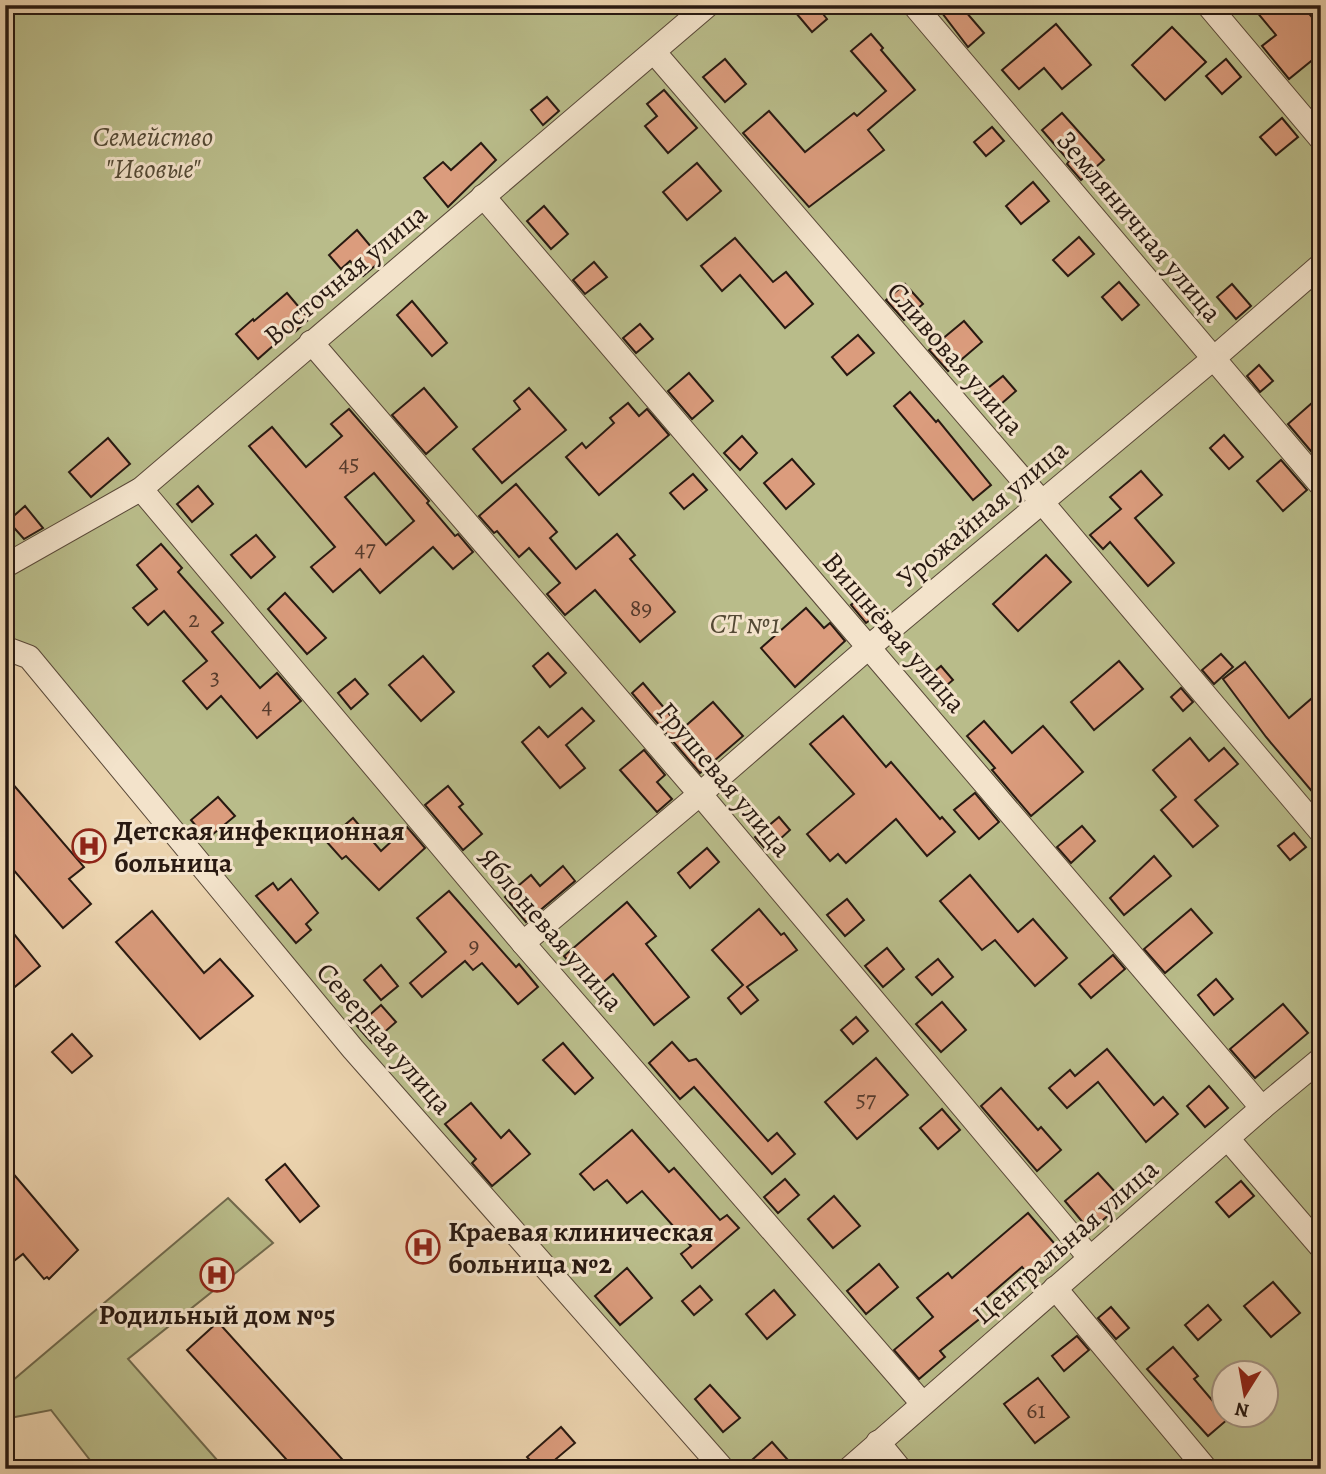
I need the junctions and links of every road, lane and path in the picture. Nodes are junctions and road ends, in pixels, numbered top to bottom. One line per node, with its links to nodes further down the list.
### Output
1 (708, 5): 4 (street, Восточная улица)
2 (914, 5): 9 (street, Земляничная улица)
3 (1208, 5): 5 (street)
4 (654, 52): 6 (street, Восточная улица); 12 (street, Сливовая улица)
5 (1321, 139)
6 (483, 196): 8 (street, Восточная улица); 14 (street, Вишнёвая улица)
7 (1321, 265): 9 (street, Урожайная улица)
8 (311, 342): 11 (street, Восточная улица); 16 (street, Грушевая улица)
9 (1214, 358): 10 (street, Земляничная улица); 12 (street, Урожайная улица)
10 (1321, 485)
11 (141, 489): 13 (street, Восточная улица); 18 (street, Яблоневая улица)
12 (1041, 501): 14 (street, Урожайная улица); 17 (street, Сливовая улица)
13 (5, 566)
14 (869, 647): 16 (street, Урожайная улица); 20 (street, Вишнёвая улица)
15 (5, 648): 27 (street, Северная улица)
16 (700, 794): 18 (street, Урожайная улица); 23 (street, Грушевая улица)
17 (1321, 832)
18 (523, 943): 25 (street, Яблоневая улица)
19 (1321, 1059): 20 (street, Центральная улица)
20 (1262, 1108): 21 (street, Центральная улица)
21 (1228, 1139): 22 (street); 23 (street, Центральная улица)
22 (1321, 1247)
23 (1090, 1258): 24 (street, Центральная улица)
24 (1055, 1288): 25 (street, Центральная улица); 30 (street)
25 (922, 1403): 26 (street, Центральная улица)
26 (878, 1442): 28 (street, Центральная улица); 29 (street)
27 (723, 1469)
28 (849, 1469)
29 (900, 1469)
30 (1206, 1469)

